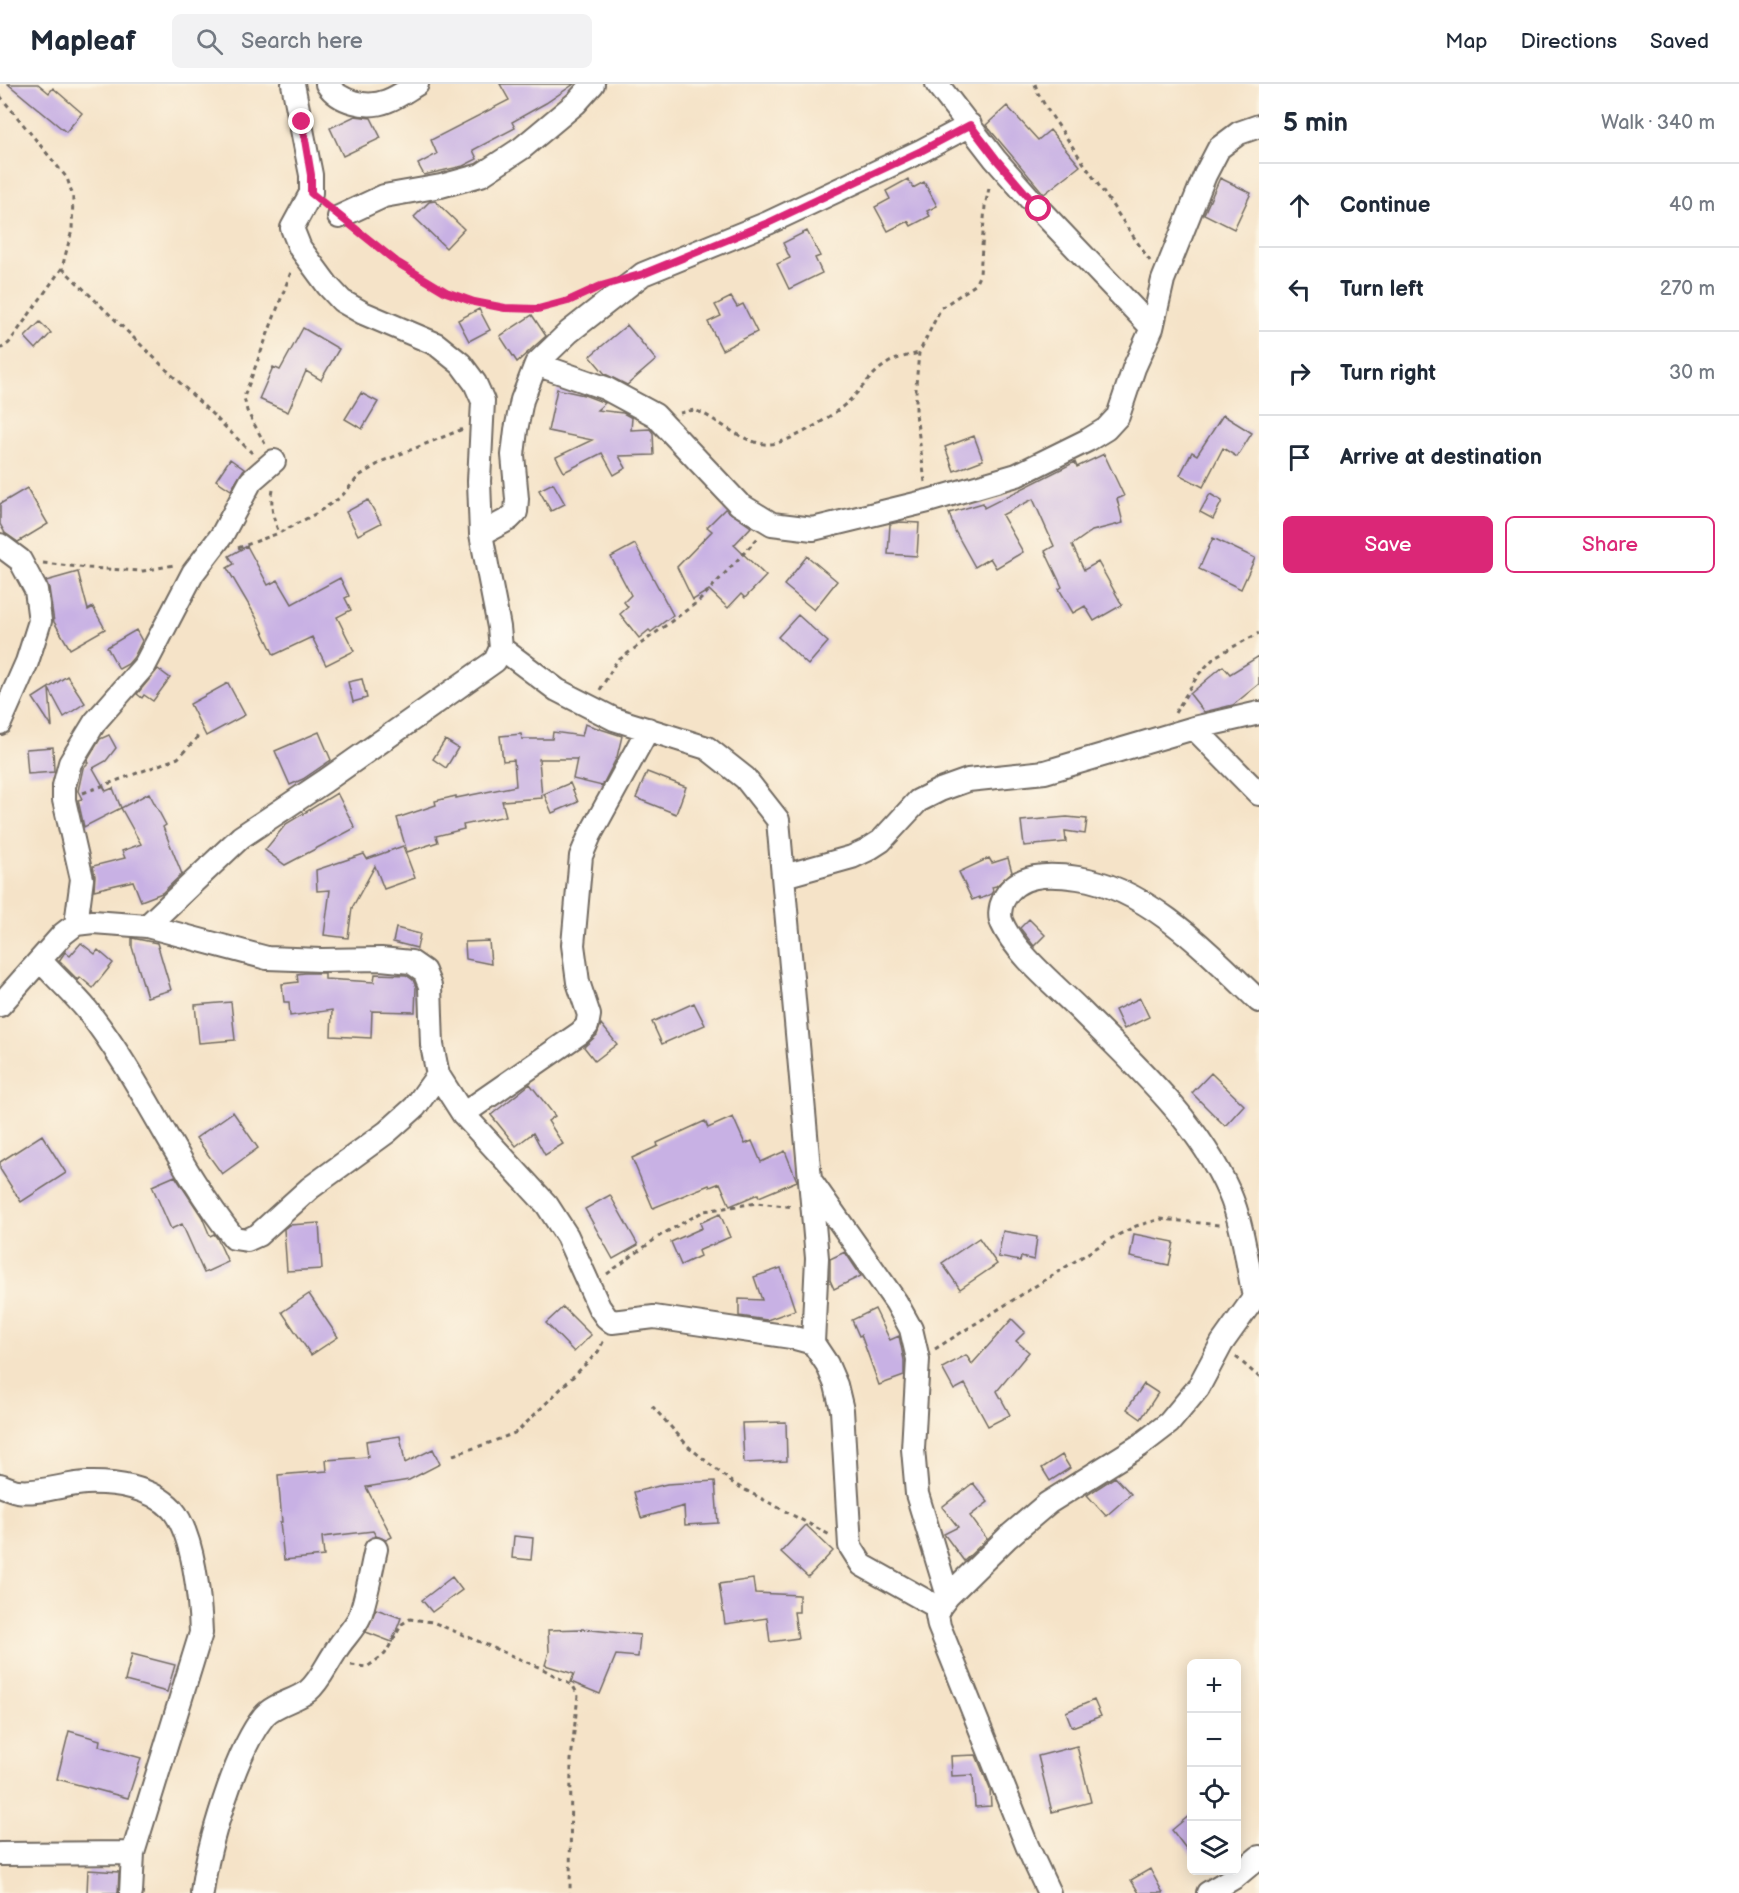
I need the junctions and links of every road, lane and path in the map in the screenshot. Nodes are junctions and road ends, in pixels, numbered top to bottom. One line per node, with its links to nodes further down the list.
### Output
1 (293, 84): 12 (street)
2 (327, 84): 3 (street)
3 (417, 84)
4 (594, 84): 11 (street)
5 (937, 84): 8 (street)
6 (1035, 84): 14 (path)
7 (0, 96): 13 (path)
8 (970, 125): 10 (street); 19 (street)
9 (1259, 126): 14 (street)
10 (996, 159): 16 (street); 18 (path)
11 (339, 217): 15 (path)
12 (300, 248): 21 (street); 22 (path)
13 (62, 268): 17 (path); 22 (path)
14 (1163, 280): 16 (street)
15 (590, 291)
16 (1152, 328): 23 (street)
17 (0, 349)
18 (919, 353): 20 (path); 23 (path)
19 (536, 364): 20 (street); 26 (street)
20 (655, 415): 24 (street)
21 (483, 421): 25 (path); 26 (street)
22 (270, 464): 25 (path); 30 (street)
23 (928, 501): 24 (street)
24 (772, 524): 33 (path)
25 (279, 533): 28 (path)
26 (481, 534): 32 (street)
27 (0, 545): 29 (street)
28 (236, 548)
29 (20, 560): 30 (path); 35 (street)
30 (203, 560): 41 (street)
31 (1259, 633): 39 (path)
32 (501, 648): 33 (street); 44 (street)
33 (590, 707): 37 (street)
34 (1259, 713): 36 (street)
35 (0, 723)
36 (1194, 728): 39 (street); 40 (street)
37 (648, 729): 42 (street); 49 (street)
38 (199, 733): 41 (path)
39 (1161, 738): 42 (street)
40 (1259, 794)
41 (64, 800): 43 (street)
42 (784, 876): 50 (street)
43 (76, 924): 44 (street); 45 (street)
44 (147, 926): 48 (street)
45 (40, 960): 47 (street); 48 (street)
46 (1259, 1001): 52 (street)
47 (0, 1005)
48 (438, 1075): 49 (street)
49 (463, 1114): 53 (street)
50 (812, 1183): 51 (street); 58 (street)
51 (814, 1209): 53 (path); 56 (street)
52 (1240, 1229): 54 (street); 58 (path)
53 (591, 1285): 55 (street)
54 (1257, 1294): 57 (street)
55 (612, 1322): 56 (street); 61 (path)
56 (813, 1343): 63 (street)
57 (1221, 1343): 59 (path); 65 (street)
58 (918, 1359): 65 (street)
59 (1259, 1377)
60 (652, 1406): 63 (path)
61 (453, 1455)
62 (0, 1485): 67 (street)
63 (850, 1546): 65 (street)
64 (376, 1549): 66 (street)
65 (944, 1602): 73 (street)
66 (324, 1672): 71 (street); 72 (path)
67 (133, 1853): 68 (street); 70 (street)
68 (0, 1854)
69 (1259, 1857): 74 (street)
70 (131, 1893)
71 (202, 1893)
72 (570, 1893)
73 (1049, 1893)
74 (1208, 1893)

